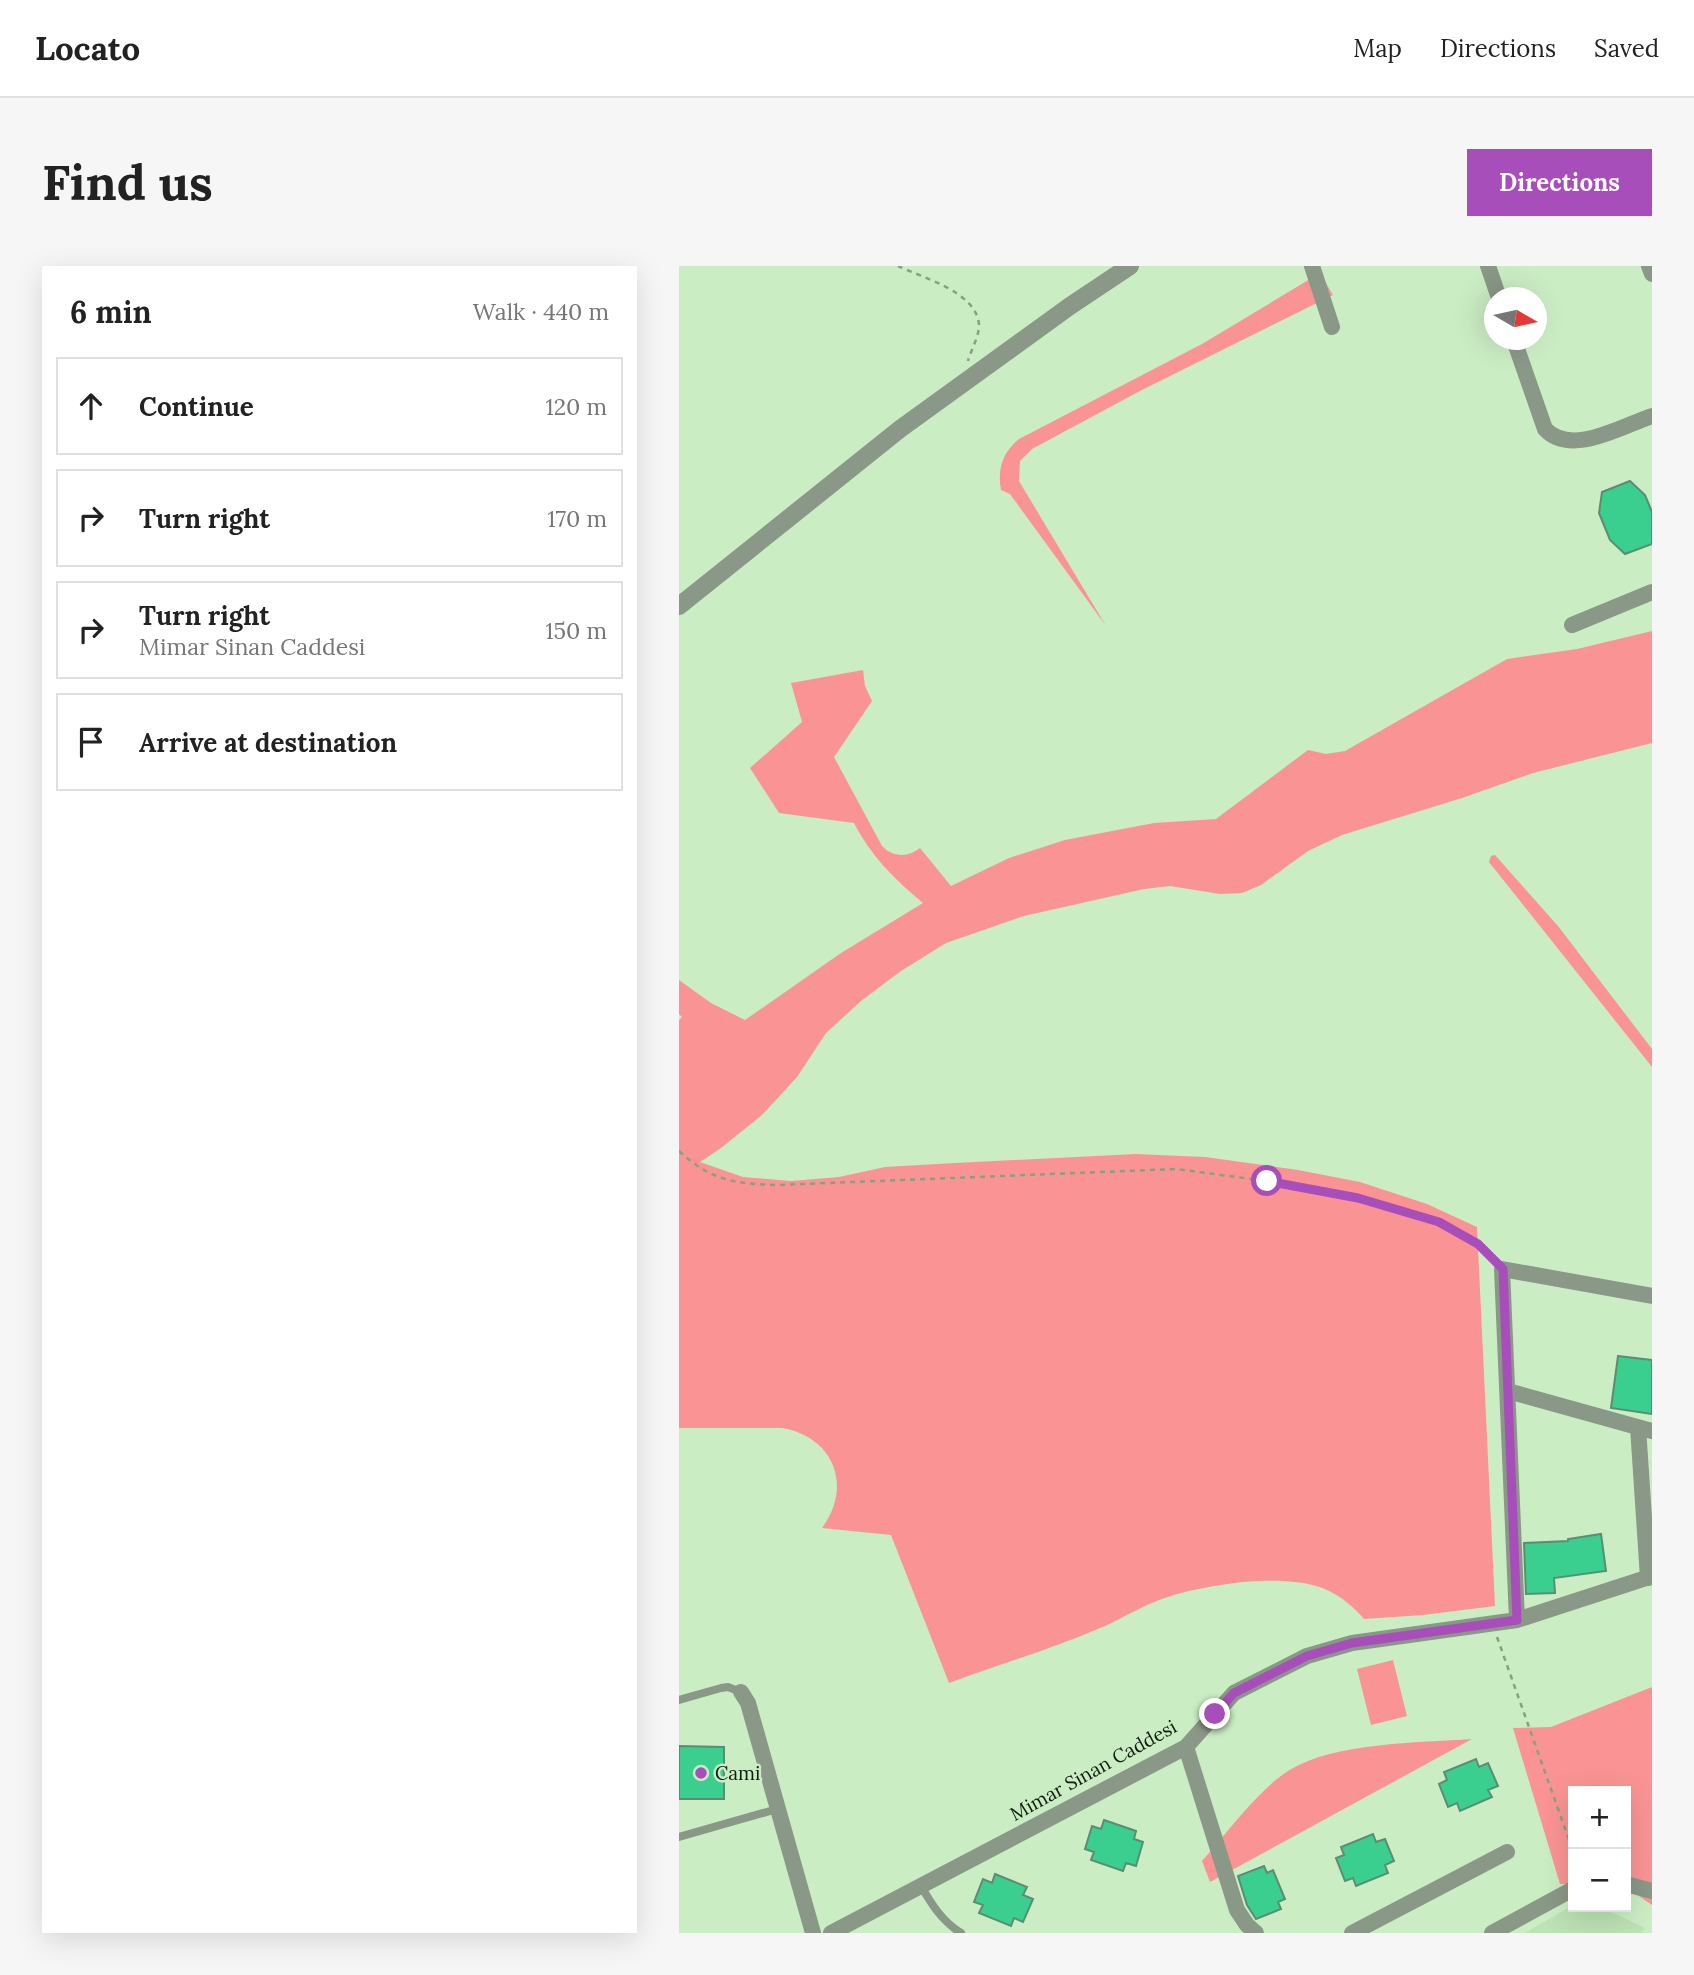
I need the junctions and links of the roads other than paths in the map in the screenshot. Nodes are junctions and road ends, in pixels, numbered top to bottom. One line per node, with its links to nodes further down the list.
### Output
1 (1130, 266): 11 (street)
2 (1312, 266): 7 (street)
3 (1488, 266): 6 (street)
4 (1649, 266): 5 (street)
5 (1652, 274)
6 (1495, 287)
7 (1332, 327)
8 (1517, 350): 9 (street)
9 (1652, 416)
10 (1652, 592): 12 (street)
11 (679, 606)
12 (1572, 625)
13 (1652, 1296): 14 (street)
14 (1508, 1391): 15 (street); 17 (street)
15 (1645, 1429): 16 (street)
16 (1650, 1577): 17 (street, Mimar Sinan Caddesi)
17 (1517, 1620): 20 (street, Mimar Sinan Caddesi)
18 (741, 1692): 19 (lane); 21 (street)
19 (679, 1700)
20 (1186, 1747): 25 (street, Mimar Sinan Caddesi); 31 (street)
21 (777, 1808): 22 (lane); 28 (street)
22 (679, 1837)
23 (1507, 1852): 32 (street)
24 (1631, 1885): 26 (street)
25 (922, 1886): 29 (street, Mimar Sinan Caddesi); 30 (lane)
26 (1652, 1891)
27 (1568, 1892): 33 (street)
28 (813, 1933)
29 (831, 1933)
30 (961, 1933)
31 (1257, 1933)
32 (1352, 1933)
33 (1492, 1933)

